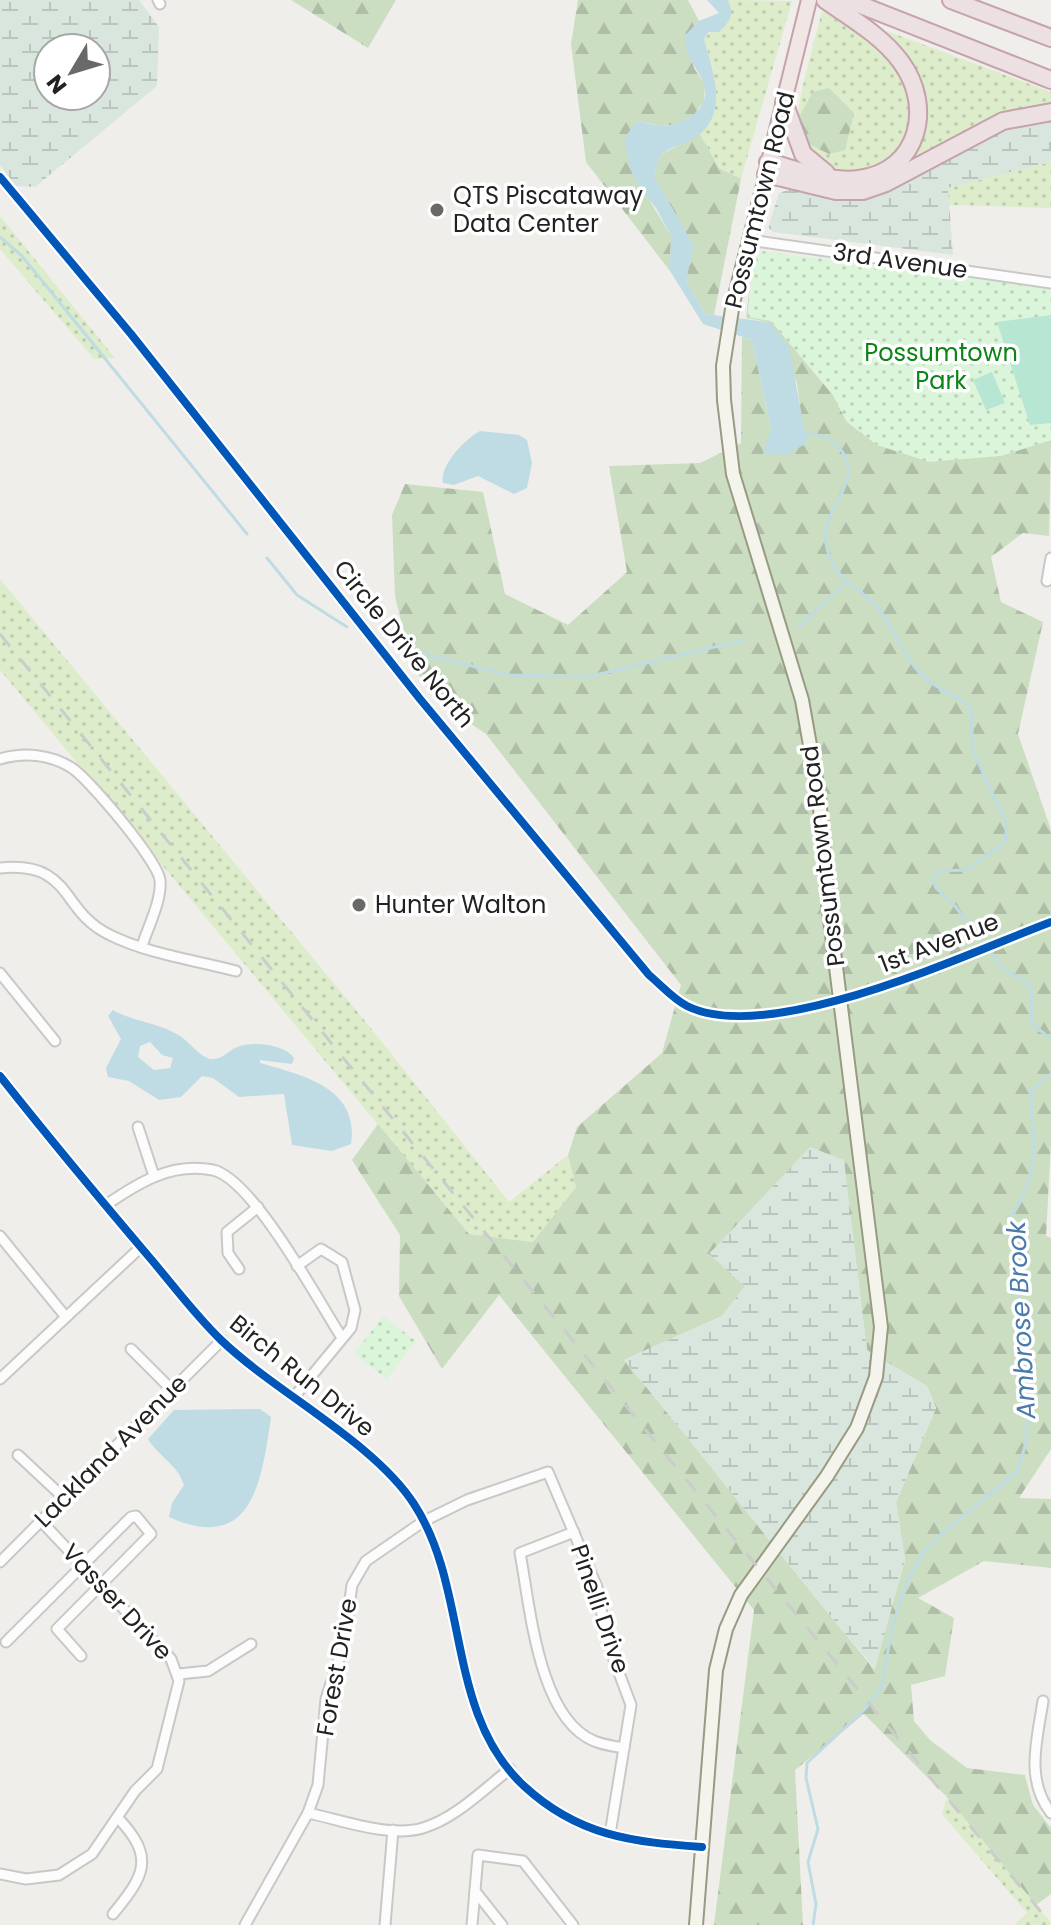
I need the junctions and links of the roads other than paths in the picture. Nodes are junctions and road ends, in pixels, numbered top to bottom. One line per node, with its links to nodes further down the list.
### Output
1 (809, 0): 7 (highway, Possumtown Road)
2 (825, 0): 4 (highway)
3 (951, 0): 5 (highway)
4 (852, 8): 6 (highway); 10 (highway)
5 (1051, 38)
6 (1051, 80)
7 (784, 102): 9 (highway, Possumtown Road); 10 (highway)
8 (1051, 112): 9 (highway)
9 (767, 168): 10 (highway); 12 (main road, Possumtown Road)
10 (831, 176)
11 (0, 177): 22 (street, Circle Drive North)
12 (749, 240): 13 (street, 3rd Avenue); 22 (main road, Possumtown Road)
13 (1051, 283)
14 (1051, 558): 15 (street)
15 (1047, 581)
16 (0, 759): 19 (street)
17 (0, 868): 19 (street)
18 (1051, 922): 22 (street, 1st Avenue)
19 (142, 946): 20 (street)
20 (236, 971)
21 (0, 973): 23 (street)
22 (840, 1001): 60 (main road, Possumtown Road)
23 (55, 1041)
24 (0, 1076): 27 (street, Birch Run Drive)
25 (138, 1127): 26 (street)
26 (154, 1176): 27 (street); 28 (street)
27 (106, 1205): 30 (street, Birch Run Drive)
28 (258, 1207): 31 (street); 32 (street)
29 (0, 1236): 33 (street)
30 (141, 1247): 33 (street); 35 (street, Birch Run Drive)
31 (297, 1266): 34 (street); 34 (street)
32 (239, 1269)
33 (65, 1316): 37 (street)
34 (342, 1338): 39 (street)
35 (222, 1340): 38 (street, Lackland Avenue); 39 (street, Birch Run Drive)
36 (131, 1349): 38 (street)
37 (0, 1379)
38 (172, 1390): 41 (street, Lackland Avenue)
39 (294, 1397): 43 (street, Birch Run Drive)
40 (18, 1455): 41 (street)
41 (64, 1498): 42 (street, Lackland Avenue)
42 (40, 1520): 45 (street, Lackland Avenue); 46 (street, Vasser Drive)
43 (424, 1521): 44 (street, Pinelli Drive); 54 (street, Birch Run Drive); 55 (street, Forest Drive)
44 (574, 1532): 53 (street, Pinelli Drive); 53 (street)
45 (0, 1562)
46 (84, 1566): 47 (street, Vasser Drive); 47 (street); 48 (street)
47 (102, 1584): 50 (street); 51 (street, Vasser Drive)
48 (6, 1642)
49 (251, 1644): 51 (street)
50 (81, 1656)
51 (179, 1674): 57 (street, Vasser Drive)
52 (1043, 1701): 56 (street)
53 (624, 1748): 59 (street, Pinelli Drive)
54 (510, 1769): 58 (street); 59 (street, Birch Run Drive)
55 (308, 1813): 58 (street); 64 (street, Forest Drive)
56 (1051, 1813)
57 (118, 1818): 61 (street, Vasser Drive); 63 (street)
58 (393, 1830): 65 (street)
59 (610, 1834): 60 (street, Birch Run Drive)
60 (702, 1847): 69 (main road, Possumtown Road)
61 (0, 1874)
62 (475, 1891): 66 (street); 67 (street); 68 (street)
63 (113, 1914)
64 (245, 1925)
65 (385, 1925)
66 (472, 1925)
67 (502, 1925)
68 (573, 1925)
69 (696, 1925)

